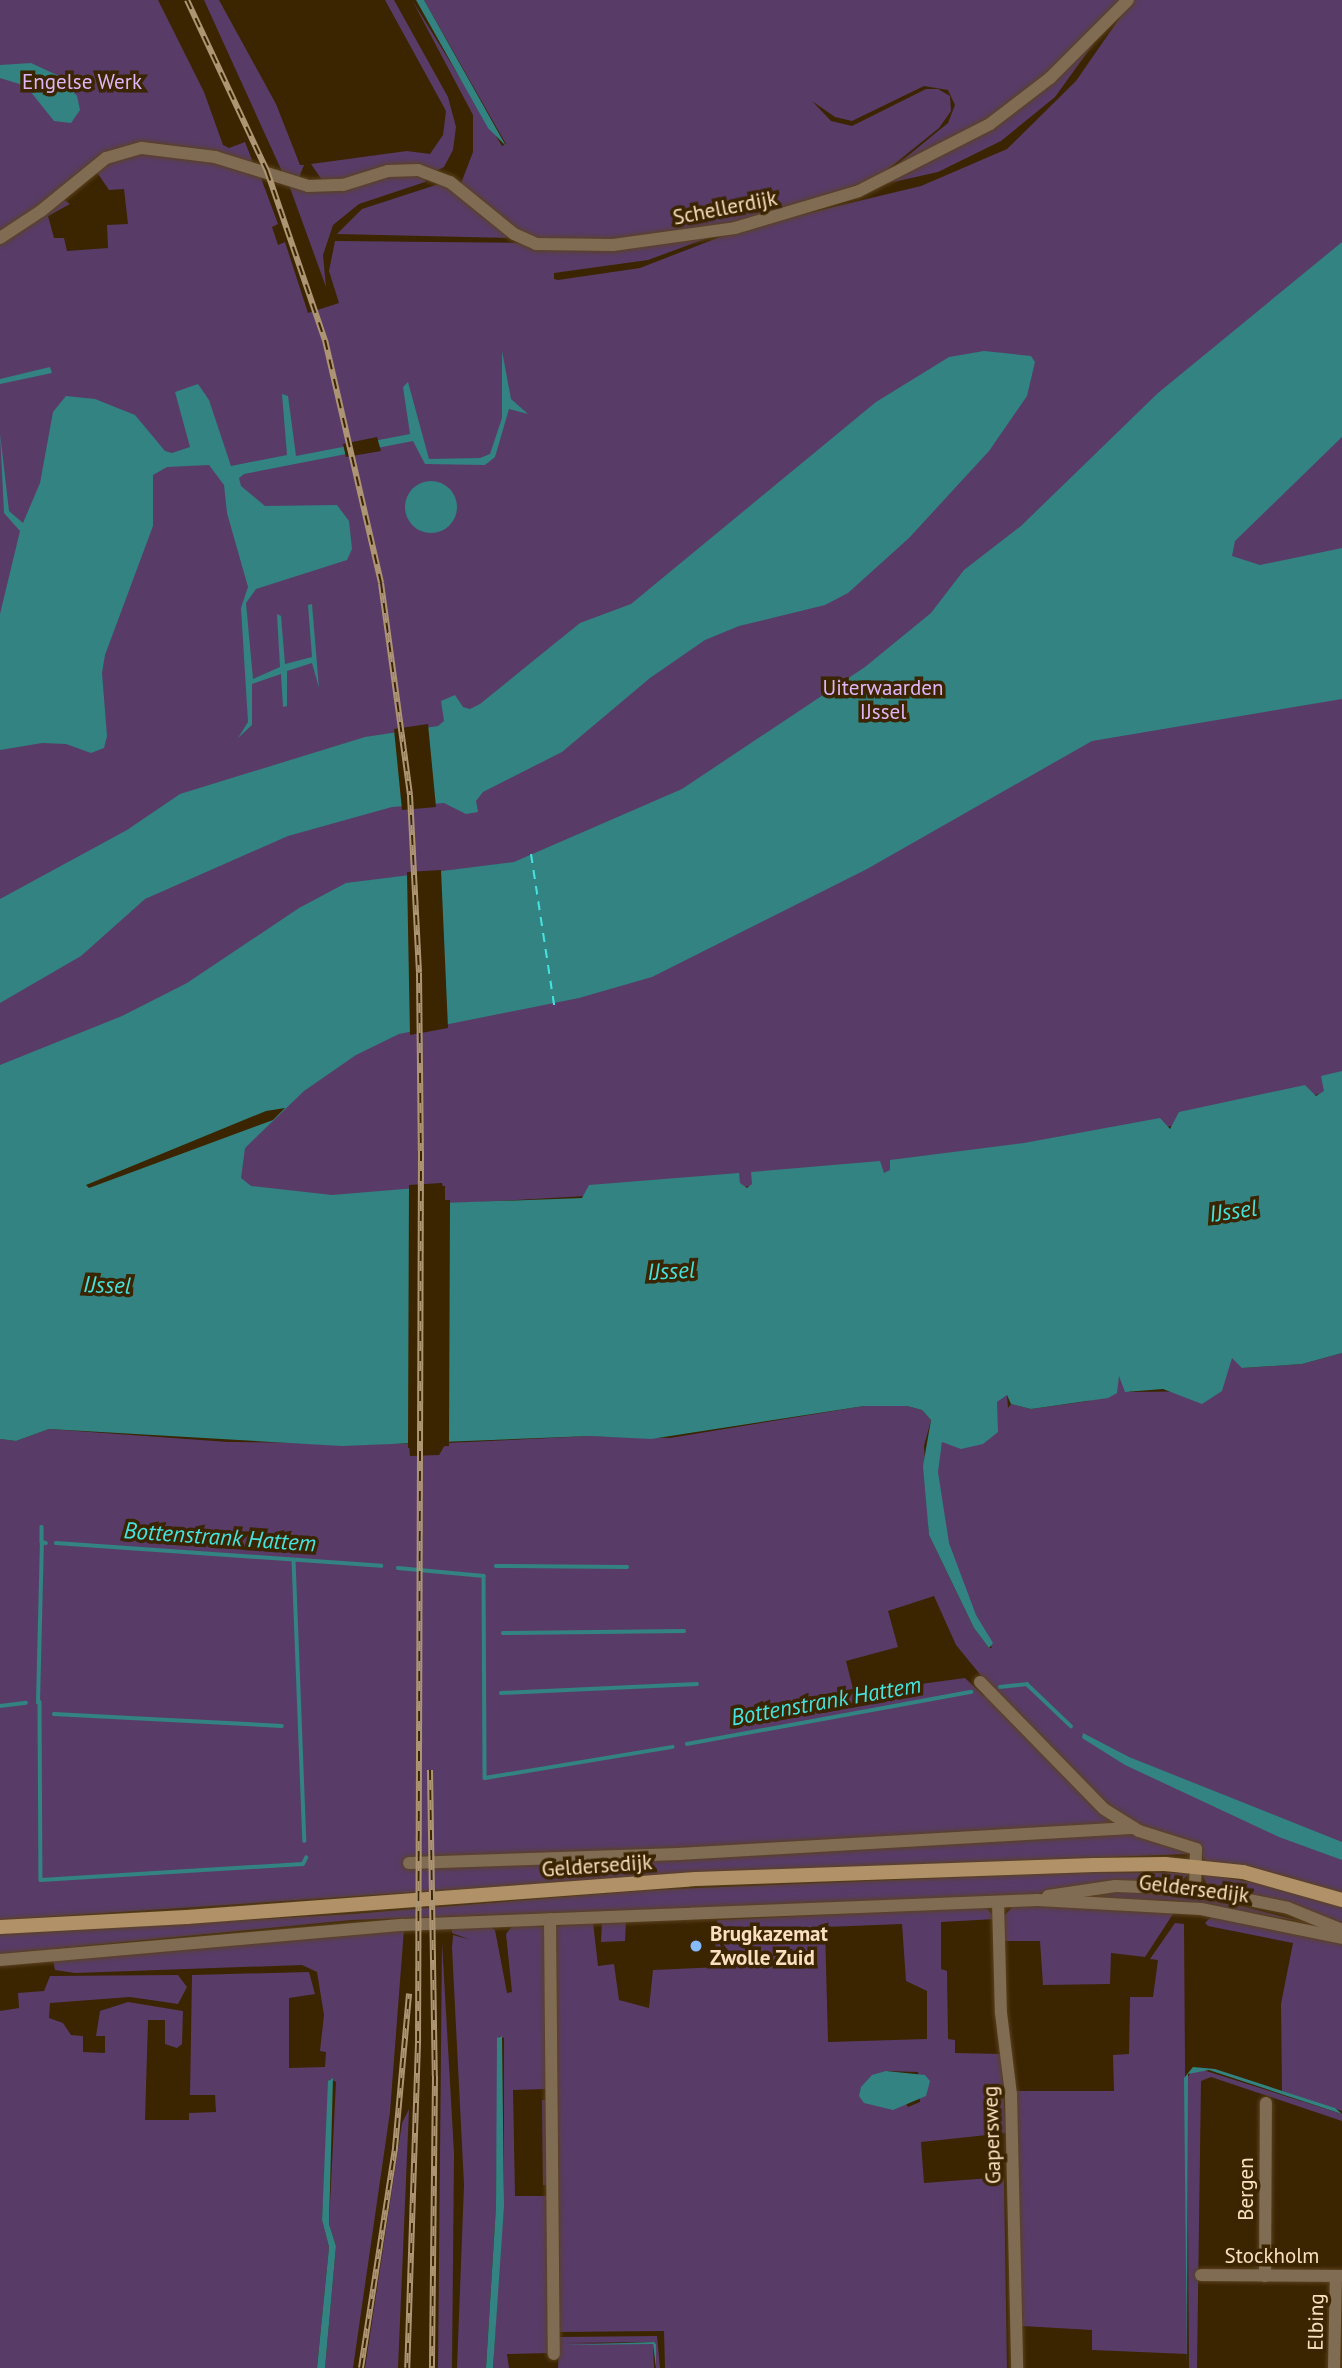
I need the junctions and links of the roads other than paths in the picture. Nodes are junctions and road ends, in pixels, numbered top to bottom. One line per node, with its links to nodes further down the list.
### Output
1 (1128, 0): 2 (street, Schellerdijk)
2 (0, 239)
3 (979, 1682): 4 (street, Geldersedijk)
4 (1133, 1828): 5 (street, Geldersedijk); 6 (street, Geldersedijk)
5 (409, 1863)
6 (1198, 1867): 7 (street, Geldersedijk); 9 (main road, Geldersedijk); 12 (main road, Geldersedijk)
7 (1195, 1889): 8 (street, Geldersedijk); 13 (street, Geldersedijk)
8 (1038, 1900): 10 (street, Geldersedijk); 14 (street, Geldersedijk)
9 (1342, 1900)
10 (998, 1902): 11 (street, Geldersedijk); 21 (street, Gapersweg)
11 (550, 1919): 15 (street, Geldersedijk); 20 (street)
12 (0, 1927)
13 (1342, 1930)
14 (1342, 1938)
15 (0, 1960)
16 (1266, 2103): 18 (street, Bergen)
17 (1201, 2275): 18 (street, Stockholm)
18 (1265, 2276): 19 (street, Stockholm)
19 (1339, 2276): 22 (street, Elbing)
20 (554, 2354)
21 (1017, 2368)
22 (1334, 2368)

